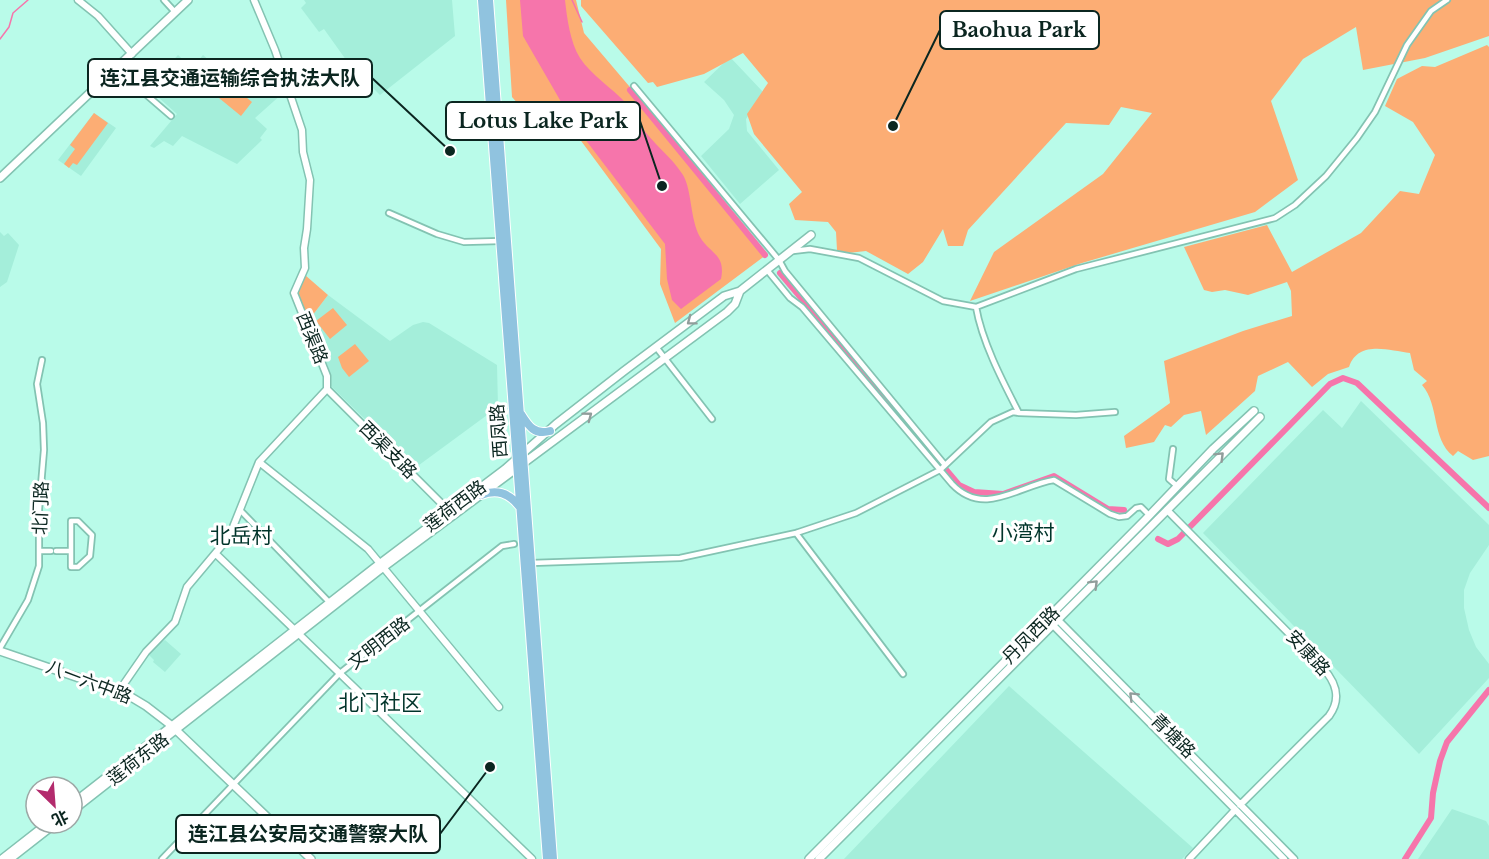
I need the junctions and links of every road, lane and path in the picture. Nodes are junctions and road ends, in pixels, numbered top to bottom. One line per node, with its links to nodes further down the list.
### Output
1 (78, 0): 9 (street)
2 (164, 0): 8 (street)
3 (188, 0): 8 (main road)
4 (254, 0): 25 (street, 西渠路)
5 (482, 0): 16 (main road, 西凤路)
6 (489, 0): 27 (main road, 西凤路)
7 (1447, 0): 21 (street)
8 (176, 12): 9 (main road)
9 (132, 54): 10 (main road)
10 (120, 65): 12 (street); 13 (main road)
11 (634, 86): 18 (street)
12 (171, 116)
13 (0, 178)
14 (389, 213): 16 (street)
15 (811, 235): 17 (main road, 莲荷西路)
16 (500, 241): 33 (main road, 西凤路)
17 (791, 251): 18 (main road, 莲荷西路); 21 (street)
18 (779, 260): 19 (main road, 莲荷西路); 35 (street)
19 (767, 270): 20 (main road, 莲荷西路); 36 (street)
20 (740, 291): 22 (main road, 莲荷西路, one-way to 22); 23 (main road, 莲荷西路)
21 (976, 307): 28 (street)
22 (657, 346): 23 (street); 30 (main road, 莲荷西路)
23 (665, 358): 29 (street); 31 (main road, 莲荷西路, one-way to 23)
24 (42, 360): 46 (street, 北门路)
25 (327, 389): 34 (street, 西渠路); 42 (street, 西渠支路)
26 (1115, 412): 28 (street)
27 (520, 413): 30 (main road); 33 (main road, 西凤路)
28 (1019, 414): 35 (street)
29 (712, 418)
30 (550, 431): 31 (main road); 33 (main road, 莲荷西路)
31 (557, 439): 33 (main road, 莲荷西路)
32 (1173, 449): 37 (street)
33 (520, 461): 38 (main road, 莲荷西路); 39 (main road, 西凤路); 42 (main road, 莲荷西路); 49 (main road, 西凤路)
34 (259, 462): 41 (street, 西渠路); 50 (street)
35 (945, 465): 36 (street)
36 (940, 470): 43 (street); 44 (street)
37 (1176, 486): 40 (main road, 丹凤西路, one-way to 37); 43 (main road, 丹凤西路)
38 (481, 495): 39 (main road); 50 (main road, 莲荷西路)
39 (520, 508): 72 (main road, 西凤路)
40 (1167, 510): 53 (main road, 丹凤西路, one-way to 40); 64 (street, 安康路)
41 (241, 511): 48 (street, 西渠路); 51 (street)
42 (449, 511): 50 (main road, 莲荷西路)
43 (1150, 516): 53 (main road, 丹凤西路)
44 (796, 533): 49 (street); 57 (street)
45 (514, 544): 52 (street, 文明西路)
46 (40, 551): 47 (street); 55 (street, 北门路)
47 (70, 552): 47 (street)
48 (216, 554): 54 (street); 58 (street, 西渠路)
49 (531, 563): 73 (main road, 西凤路)
50 (381, 566): 51 (main road, 莲荷西路); 52 (street); 54 (main road, 莲荷西路)
51 (330, 603): 54 (main road, 莲荷西路)
52 (419, 612): 56 (street, 文明西路); 59 (street)
53 (1052, 619): 64 (street, 青塘路); 74 (main road, 丹凤西路); 75 (main road, 丹凤西路)
54 (298, 632): 56 (street); 60 (main road, 莲荷西路)
55 (0, 650): 58 (main road, 八一六中路)
56 (340, 673): 61 (street, 文明西路); 71 (street)
57 (903, 674)
58 (119, 691): 60 (main road, 八一六中路)
59 (499, 708)
60 (174, 728): 61 (main road, 八一六中路); 62 (main road, 莲荷东路); 63 (main road, 莲荷东路)
61 (233, 785): 69 (street, 文明西路); 70 (main road, 八一六中路)
62 (84, 795)
63 (84, 801)
64 (1238, 807): 76 (street, 安康路); 77 (street, 青塘路); 78 (street, 青塘路)
65 (33, 835): 67 (main road)
66 (41, 835): 68 (main road)
67 (2, 859)
68 (10, 859)
69 (162, 859)
70 (311, 859)
71 (532, 859)
72 (547, 859)
73 (553, 859)
74 (809, 859)
75 (819, 859)
76 (1189, 859)
77 (1284, 859)
78 (1294, 859)

